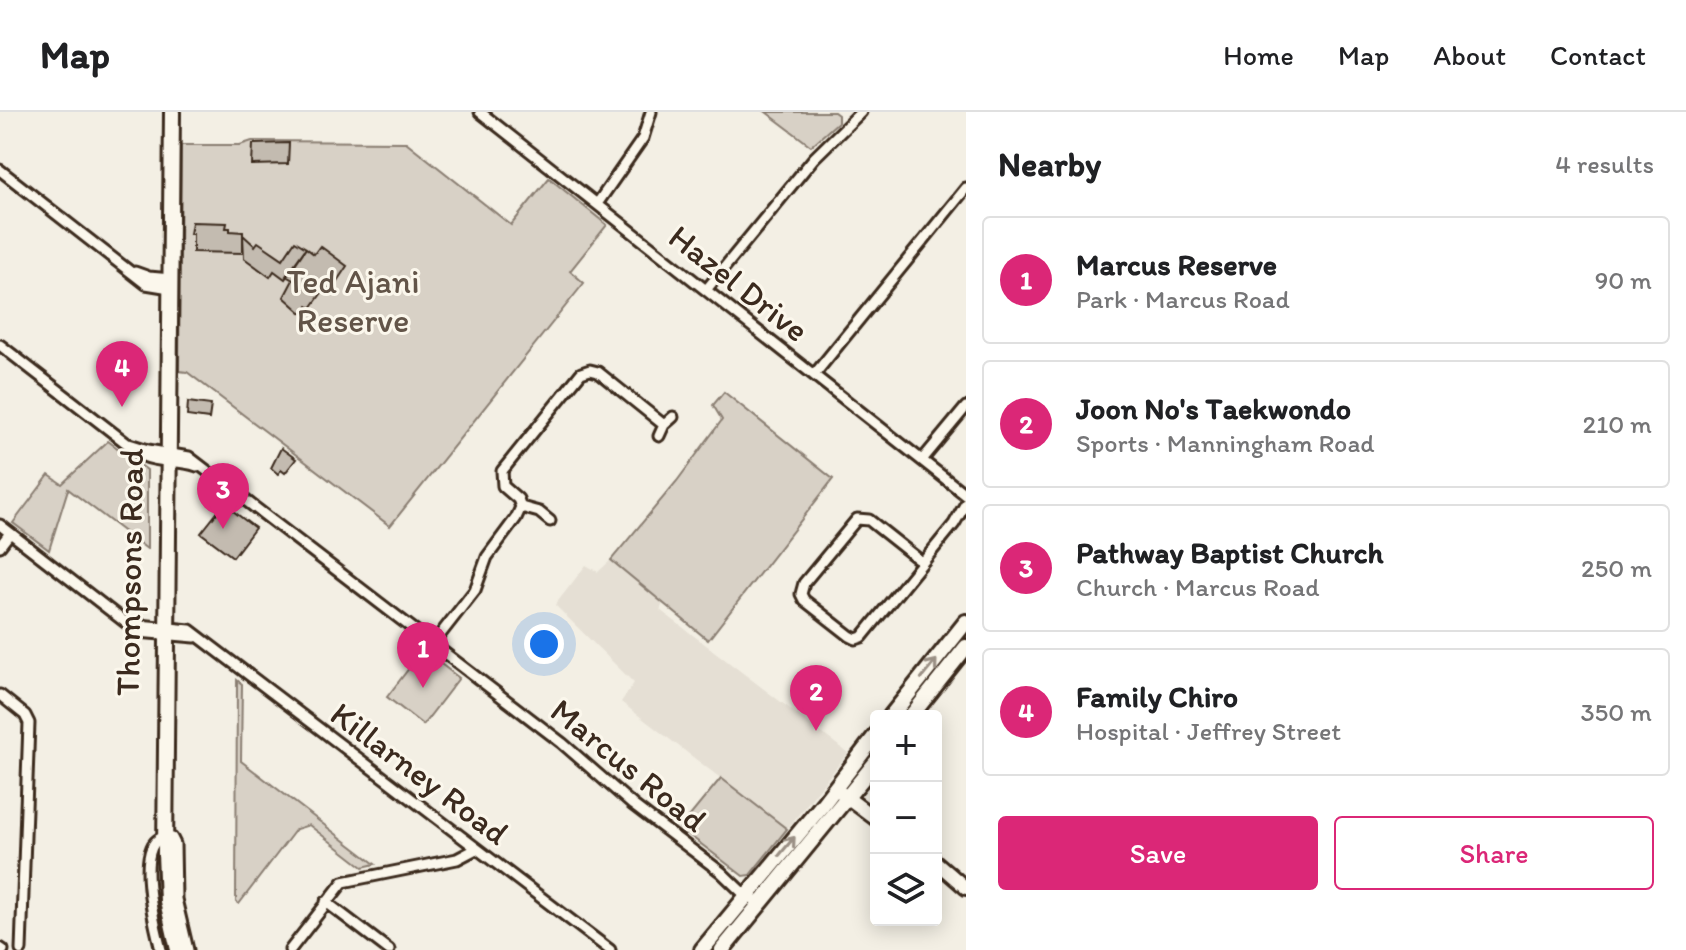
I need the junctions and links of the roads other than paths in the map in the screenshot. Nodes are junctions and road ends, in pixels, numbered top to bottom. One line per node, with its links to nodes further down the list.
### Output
1 (163, 112): 9 (main road, Thompsons Road)
2 (172, 112): 9 (main road, Thompsons Road)
3 (480, 112): 8 (street, Hazel Drive)
4 (651, 112): 8 (street)
5 (856, 114): 10 (street)
6 (0, 170): 9 (street)
7 (966, 188): 12 (street)
8 (594, 202): 10 (street, Hazel Drive)
9 (166, 283): 17 (main road, Thompsons Road)
10 (706, 290): 12 (street, Hazel Drive)
11 (0, 345): 17 (street, Marcus Road)
12 (814, 375): 18 (street, Hazel Drive)
13 (966, 407): 18 (street)
14 (673, 417): 15 (street)
15 (664, 425): 16 (street); 21 (street)
16 (659, 436)
17 (164, 458): 30 (main road, Thompsons Road); 31 (street, Marcus Road)
18 (922, 460): 19 (street, Hazel Drive)
19 (966, 495)
20 (966, 503): 24 (street)
21 (521, 507): 23 (street); 31 (street)
22 (966, 514): 24 (street)
23 (550, 521)
24 (954, 524): 28 (street)
25 (0, 525): 26 (street, Killarney Road)
26 (10, 533): 27 (street); 30 (street, Killarney Road)
27 (0, 546)
28 (922, 562): 28 (street)
29 (966, 622): 34 (main road, one-way to 29)
30 (162, 631): 41 (main road, Thompsons Road); 42 (street, Killarney Road)
31 (432, 645): 47 (street, Marcus Road)
32 (964, 655): 35 (main road)
33 (0, 695): 50 (street)
34 (896, 710)
35 (916, 710)
36 (870, 743): 38 (main road)
37 (870, 770): 39 (main road)
38 (834, 788): 39 (street); 47 (main road, one-way to 38)
39 (848, 798): 40 (street); 49 (main road)
40 (870, 814)
41 (161, 838): 51 (street, Thompsons Road); 52 (main road, Thompsons Road); 53 (main road, Thompsons Road); 54 (street, Thompsons Road)
42 (464, 840): 43 (street, Killarney Road); 44 (street)
43 (476, 849): 44 (street); 57 (street, Killarney Road)
44 (449, 859): 48 (street)
45 (942, 867): 46 (street)
46 (966, 888)
47 (751, 890): 49 (street, Marcus Road); 58 (main road)
48 (326, 902): 55 (street); 56 (street)
49 (761, 902): 59 (main road)
50 (21, 950)
51 (161, 950)
52 (170, 950)
53 (178, 950)
54 (188, 950)
55 (290, 950)
56 (389, 950)
57 (610, 950)
58 (702, 950)
59 (722, 950)

